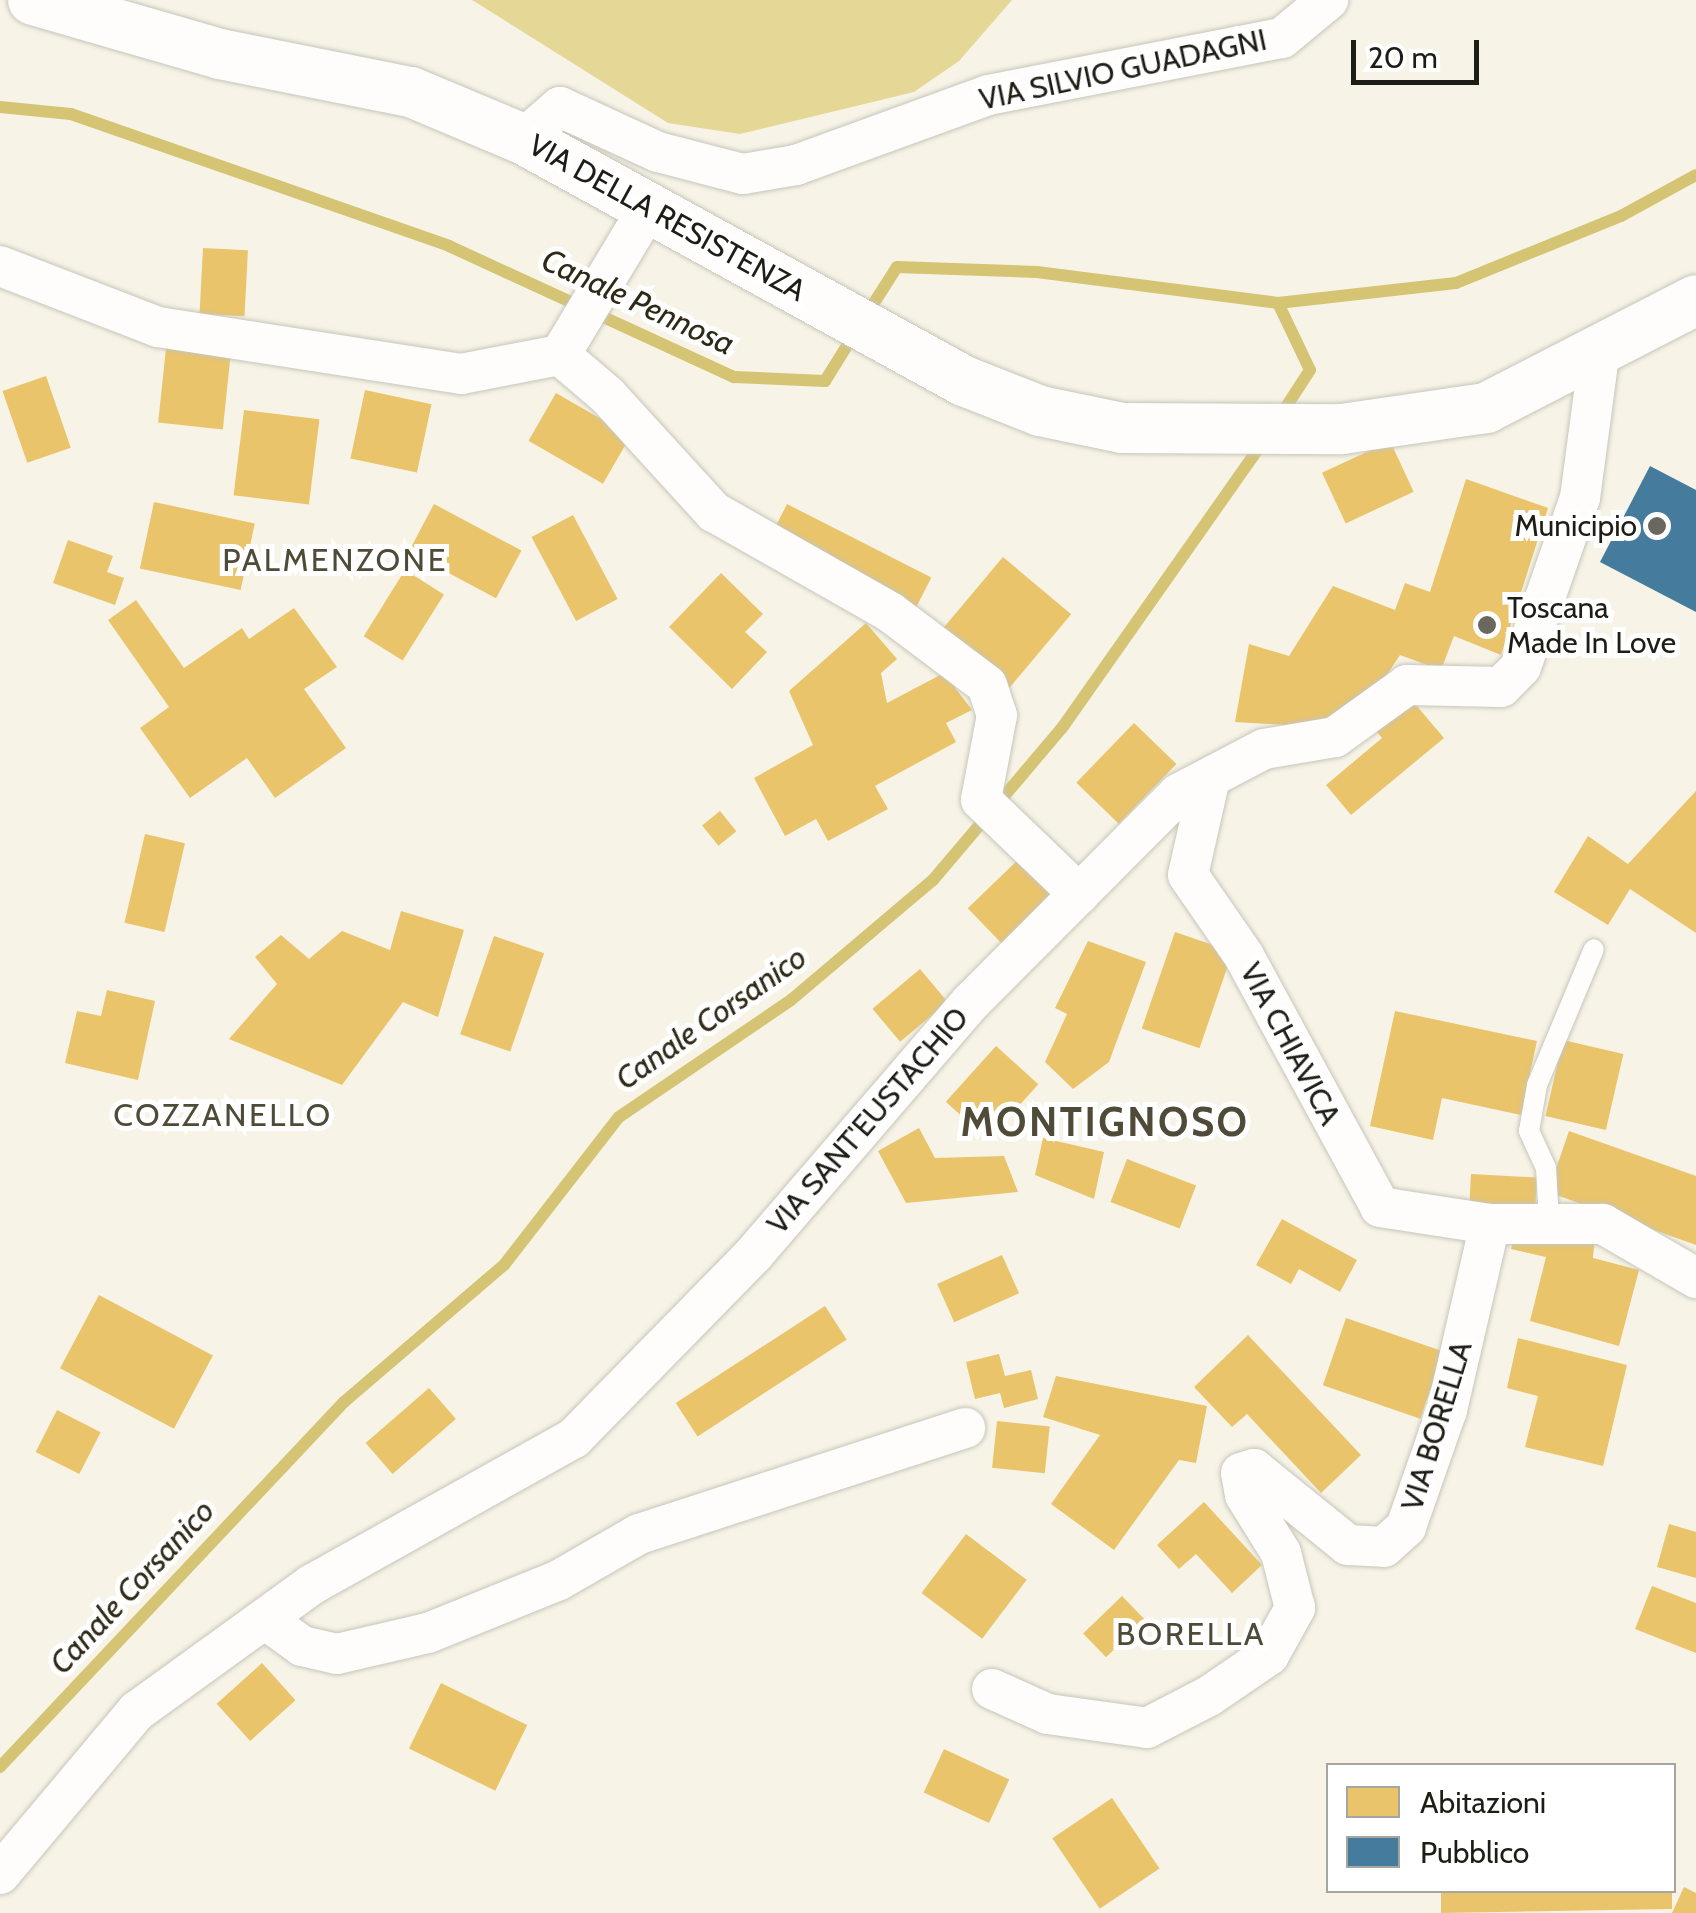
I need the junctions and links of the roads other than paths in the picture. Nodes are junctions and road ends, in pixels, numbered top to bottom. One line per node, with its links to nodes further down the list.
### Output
1 (33, 0): 3 (street, VIA DELLA RESISTENZA)
2 (1328, 0): 3 (street, VIA SILVIO GUADAGNI)
3 (523, 139): 4 (street, VIA DELLA RESISTENZA)
4 (648, 210): 7 (street, VIA DELLA RESISTENZA); 8 (street)
5 (0, 266): 8 (street)
6 (1696, 300): 7 (street, VIA DELLA RESISTENZA)
7 (1600, 348): 9 (street, VIA SANT'EUSTACHIO)
8 (560, 354): 10 (street)
9 (1210, 778): 10 (street, VIA SANT'EUSTACHIO); 13 (street, VIA CHIAVICA)
10 (1079, 894): 16 (street, VIA SANT'EUSTACHIO)
11 (1594, 948): 12 (lane)
12 (1548, 1221): 13 (street); 14 (street)
13 (1490, 1224): 17 (street, VIA BORELLA)
14 (1696, 1278)
15 (965, 1428): 16 (street)
16 (265, 1619): 18 (street, VIA SANT'EUSTACHIO)
17 (992, 1688)
18 (0, 1874)

